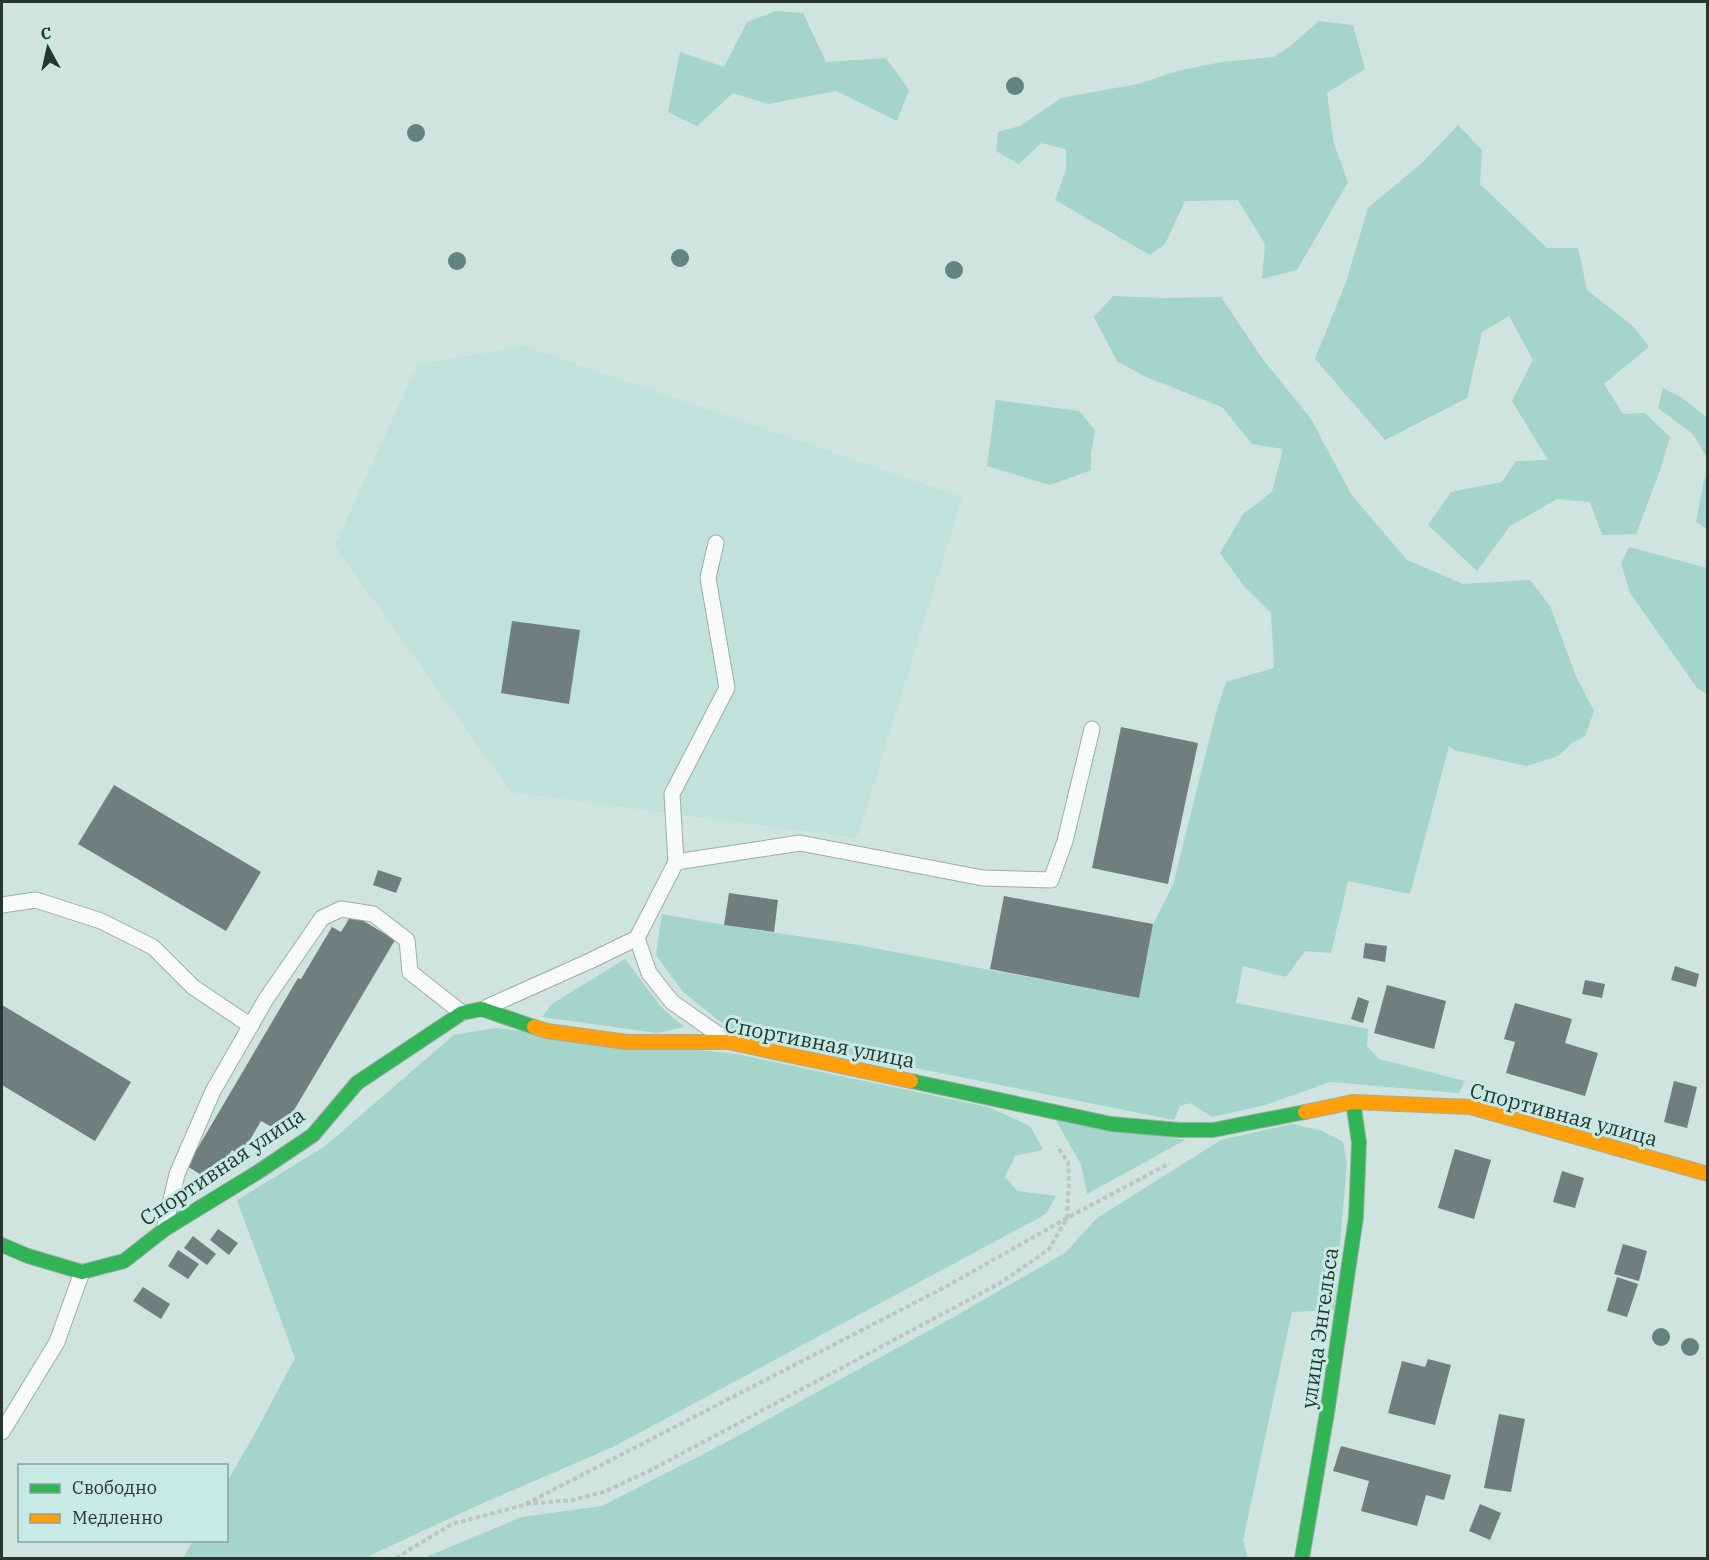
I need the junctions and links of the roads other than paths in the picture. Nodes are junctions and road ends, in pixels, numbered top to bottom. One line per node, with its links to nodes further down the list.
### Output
1 (716, 543): 3 (lane)
2 (1092, 729): 3 (lane)
3 (676, 862): 5 (lane)
4 (2, 905): 8 (lane)
5 (636, 938): 6 (lane); 9 (lane)
6 (482, 1009): 7 (street, Спортивная улица); 9 (street, Спортивная улица)
7 (462, 1013): 8 (lane); 12 (street, Спортивная улица)
8 (251, 1026): 12 (lane)
9 (728, 1042): 10 (street, Спортивная улица)
10 (1353, 1102): 11 (street, Спортивная улица); 16 (street, улица Энгельса)
11 (1707, 1174)
12 (165, 1229): 14 (street, Спортивная улица)
13 (2, 1245): 14 (street)
14 (82, 1272): 15 (lane)
15 (2, 1432)
16 (1302, 1558)

